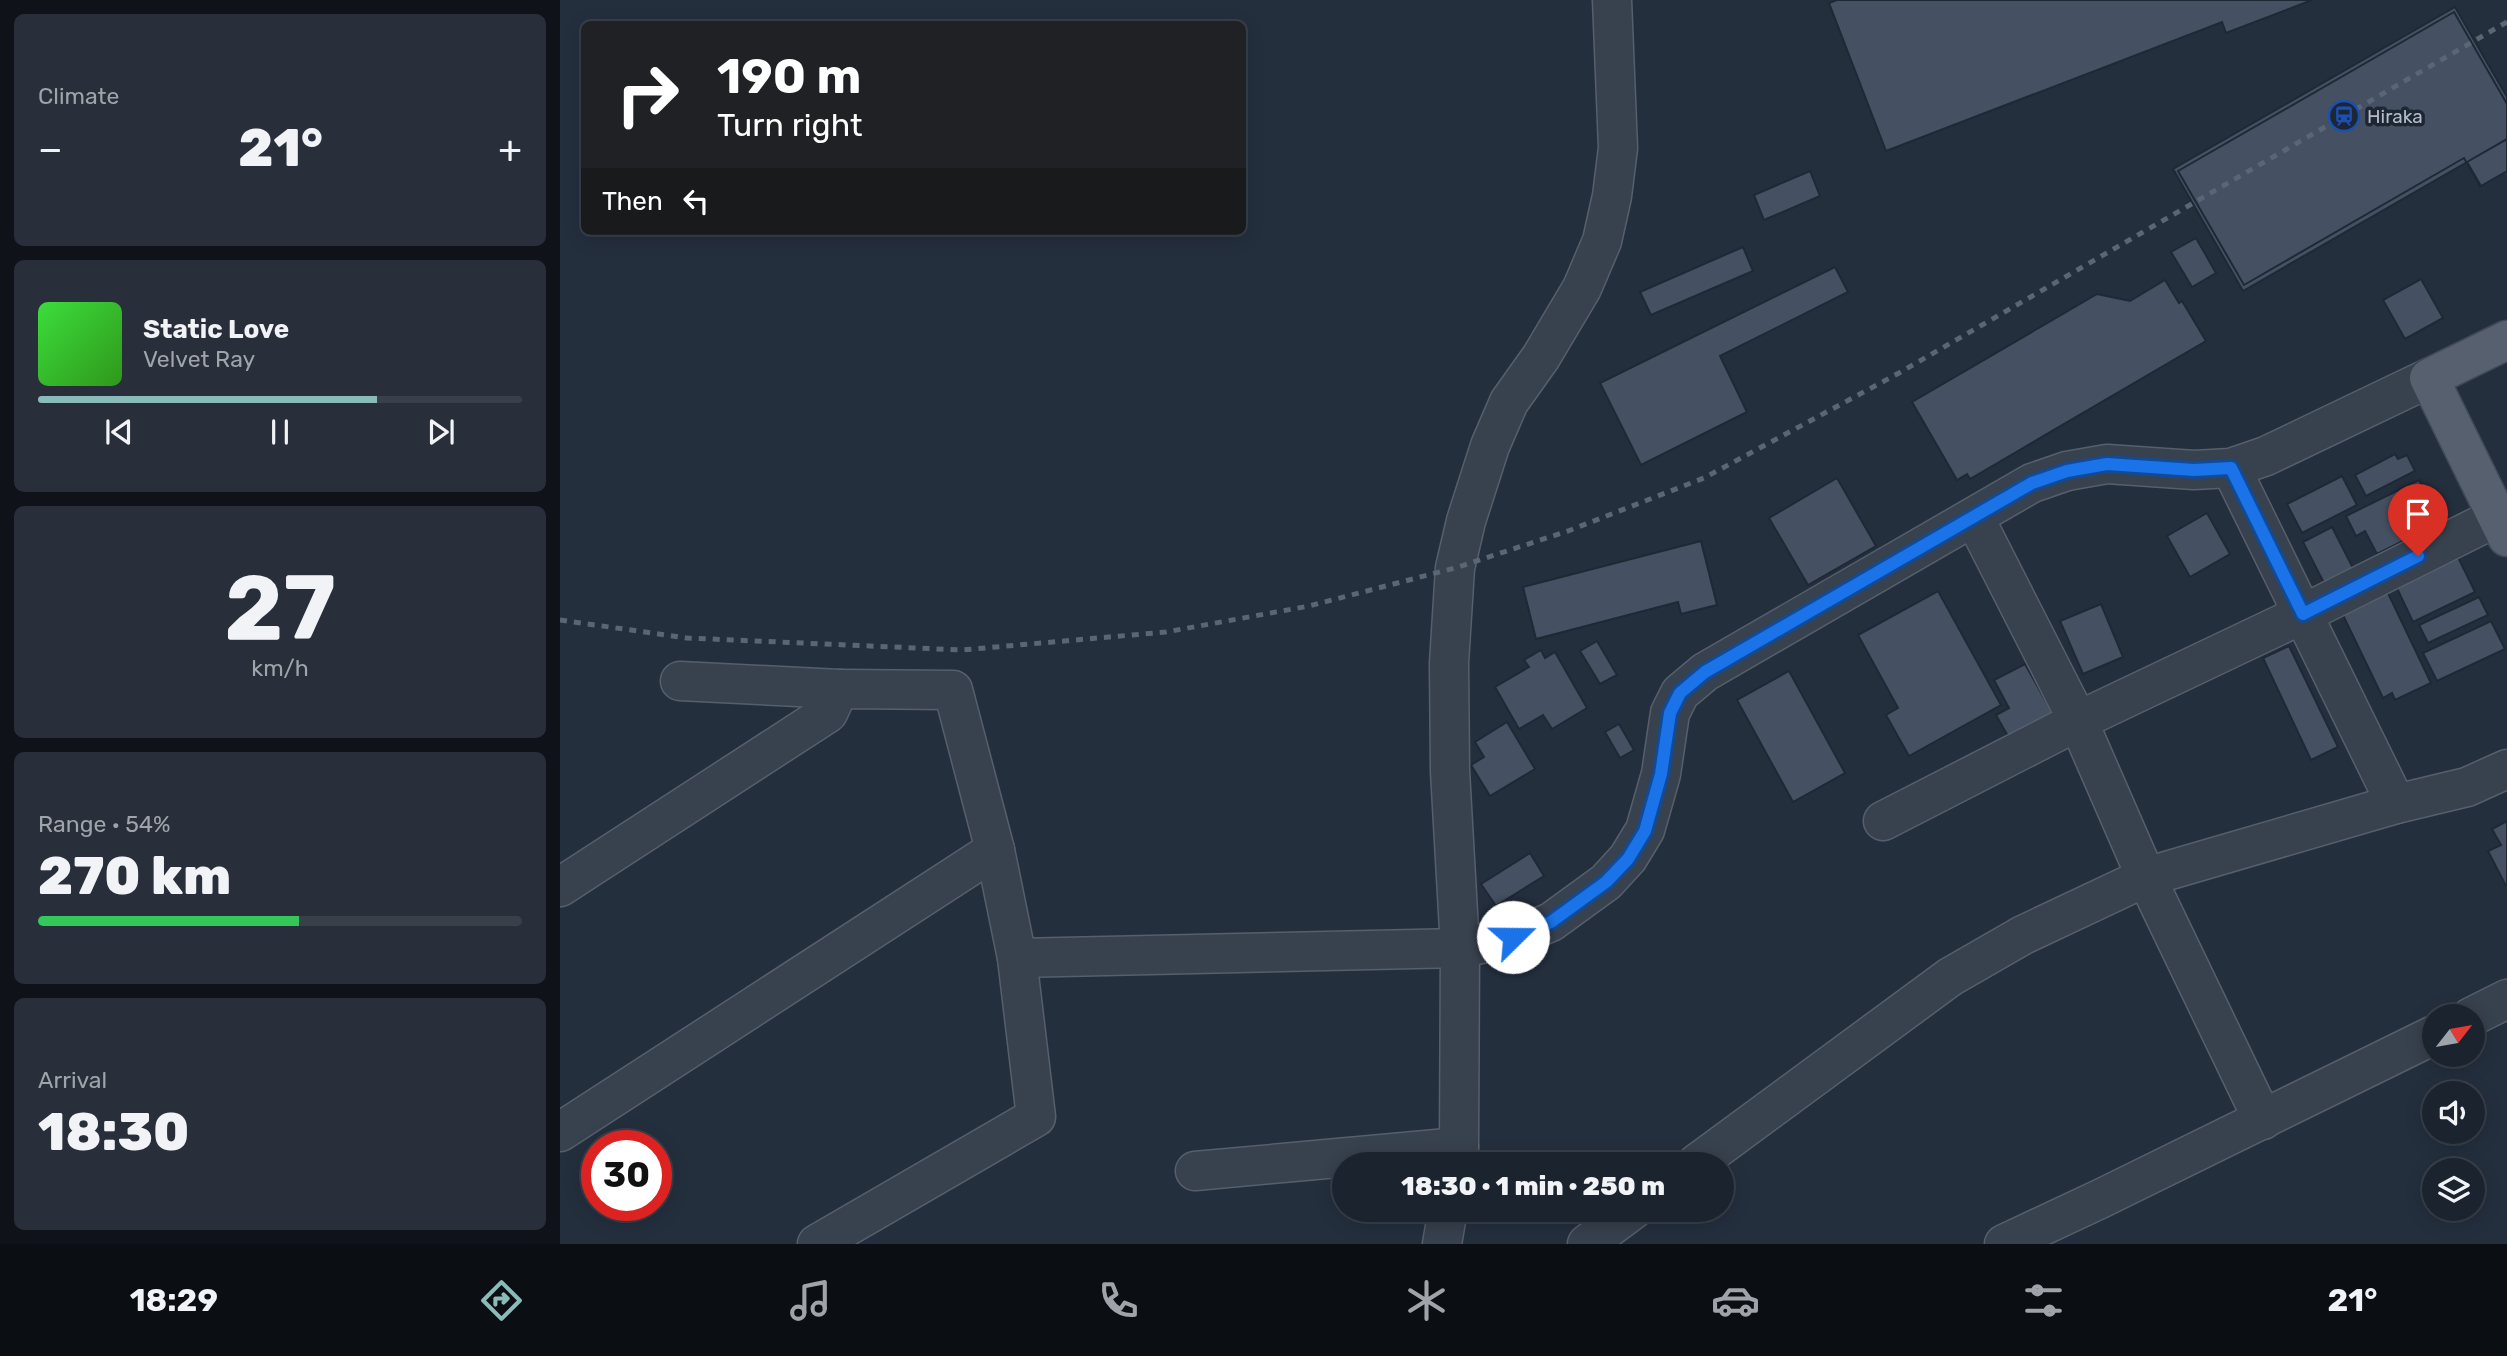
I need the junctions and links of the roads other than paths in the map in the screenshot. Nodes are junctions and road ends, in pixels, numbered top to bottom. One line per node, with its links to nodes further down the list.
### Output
1 (1612, 0): 17 (street)
2 (2507, 340): 3 (main road)
3 (2429, 377): 4 (street); 6 (main road)
4 (2231, 468): 5 (street); 7 (street)
5 (1974, 517): 10 (street); 17 (street)
6 (2502, 527): 7 (street)
7 (2303, 614): 10 (street); 12 (street)
8 (680, 681): 9 (street)
9 (839, 689): 14 (street); 16 (street)
10 (2078, 721): 13 (street); 15 (street)
11 (2507, 769): 12 (street)
12 (2396, 804): 15 (street)
13 (1883, 821)
14 (995, 850): 18 (street); 23 (street)
15 (2146, 877): 22 (street); 25 (street)
16 (560, 887)
17 (1460, 948): 18 (street); 24 (street)
18 (1017, 958): 31 (street)
19 (2507, 999): 20 (street)
20 (2485, 1010)
21 (2422, 1041): 22 (street)
22 (2263, 1120): 30 (street)
23 (560, 1132)
24 (1458, 1152)
25 (1712, 1152)
26 (1332, 1163): 27 (street)
27 (1195, 1171)
28 (1446, 1222): 32 (street)
29 (1617, 1222): 33 (street)
30 (2073, 1230): 34 (street)
31 (817, 1244)
32 (1442, 1244)
33 (1587, 1244)
34 (2004, 1244)

